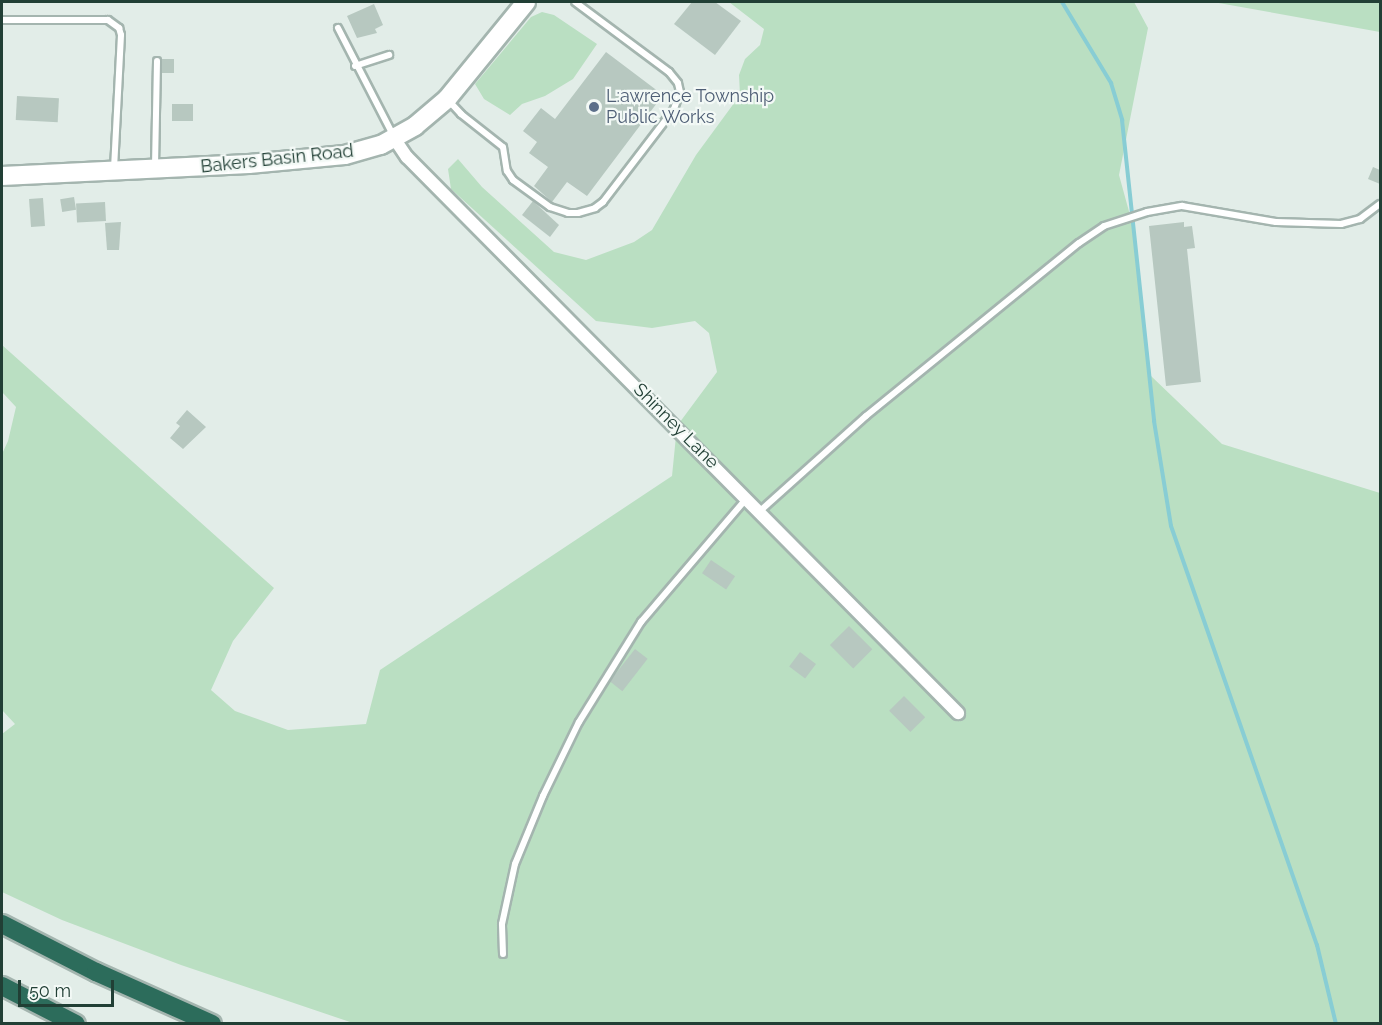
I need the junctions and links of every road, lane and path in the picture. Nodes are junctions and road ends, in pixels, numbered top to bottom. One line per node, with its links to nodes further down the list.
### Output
1 (526, 2): 8 (main road, Bakers Basin Road)
2 (575, 2): 8 (lane)
3 (2, 20): 11 (lane)
4 (338, 28): 7 (lane)
5 (389, 55): 7 (lane)
6 (157, 61): 10 (lane)
7 (356, 66): 9 (lane)
8 (447, 99): 9 (main road, Bakers Basin Road)
9 (394, 138): 10 (main road, Bakers Basin Road); 14 (street, Shinney Lane)
10 (155, 169): 11 (main road, Bakers Basin Road)
11 (114, 171): 12 (main road, Bakers Basin Road)
12 (2, 176)
13 (1380, 204): 15 (lane)
14 (748, 498): 15 (street, Shinney Lane); 18 (lane)
15 (760, 511): 16 (street, Shinney Lane)
16 (958, 713)
17 (2, 924): 21 (highway)
18 (503, 954)
19 (2, 986): 20 (highway)
20 (76, 1023)
21 (212, 1023)

